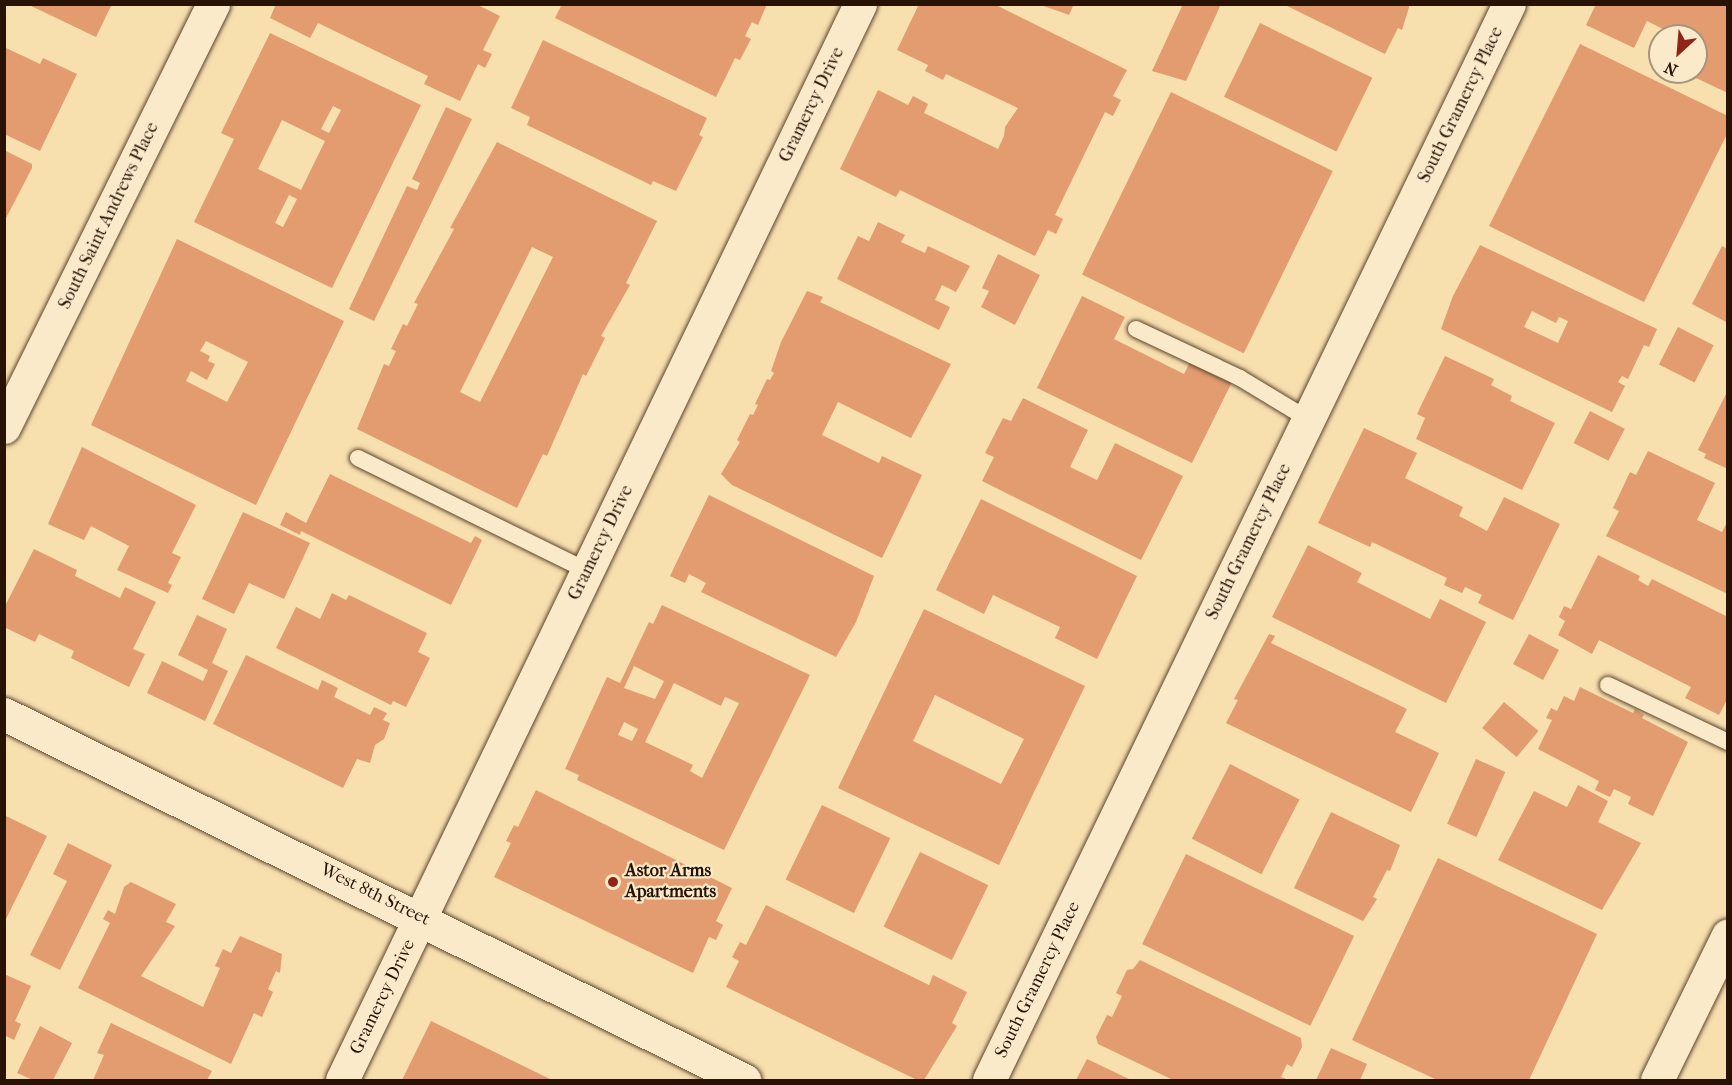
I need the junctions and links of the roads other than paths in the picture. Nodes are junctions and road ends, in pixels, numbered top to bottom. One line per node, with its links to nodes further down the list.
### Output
1 (213, 4): 6 (street, South Saint Andrews Place)
2 (860, 4): 8 (street, Gramercy Drive)
3 (1509, 4): 5 (street, South Gramercy Place)
4 (1136, 329): 5 (lane)
5 (1308, 420): 16 (street, South Gramercy Place)
6 (4, 427)
7 (358, 458): 8 (lane)
8 (588, 571): 12 (street, Gramercy Drive)
9 (1608, 685): 11 (lane)
10 (4, 714): 12 (street, West 8th Street)
11 (1728, 742)
12 (421, 918): 14 (street, Gramercy Drive); 15 (street, West 8th Street)
13 (1728, 934): 17 (street)
14 (342, 1080)
15 (744, 1080)
16 (989, 1080)
17 (1657, 1080)

